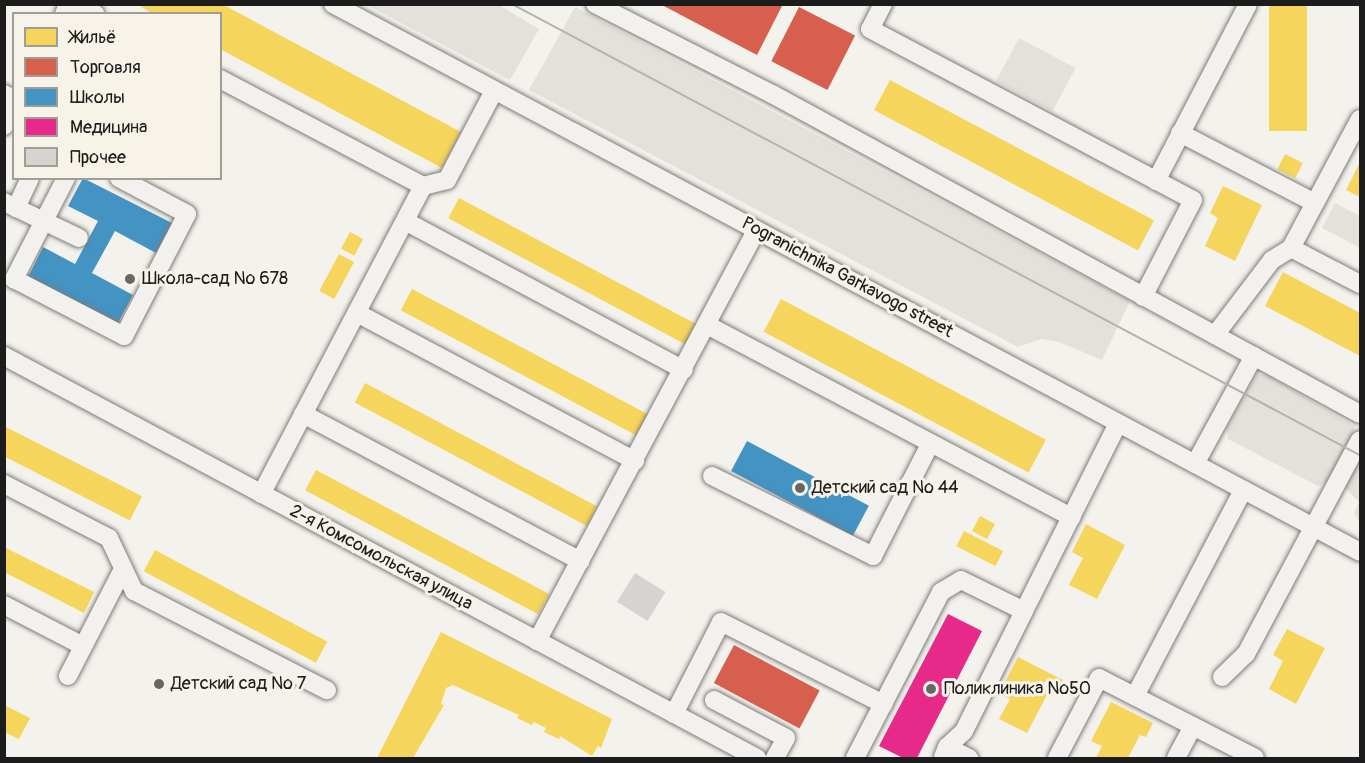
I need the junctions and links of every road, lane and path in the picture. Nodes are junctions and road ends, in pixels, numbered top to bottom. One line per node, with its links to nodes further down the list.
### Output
1 (78, 4): 6 (street)
2 (333, 4): 8 (street, Pogranichnika Garkavogo street)
3 (595, 4): 24 (street)
4 (883, 4): 14 (street)
5 (1248, 4): 10 (street)
6 (92, 12)
7 (222, 80): 15 (street)
8 (494, 91): 15 (street); 20 (street, Pogranichnika Garkavogo street)
9 (1360, 119): 16 (street)
10 (1180, 134): 14 (street); 16 (street)
11 (29, 180): 17 (street)
12 (65, 180): 18 (street)
13 (123, 180): 18 (street)
14 (1156, 181): 24 (street)
15 (423, 186): 19 (street)
16 (1315, 202): 22 (street)
17 (10, 205): 18 (street)
18 (44, 220): 21 (street)
19 (405, 221): 25 (street); 30 (street)
20 (756, 230): 26 (street); 33 (street, Pogranichnika Garkavogo street)
21 (79, 238)
22 (1291, 248): 23 (street); 27 (street)
23 (1360, 284)
24 (1143, 297): 27 (street)
25 (357, 313): 31 (street); 36 (street)
26 (707, 325): 30 (street); 35 (street)
27 (1215, 335): 29 (street)
28 (4, 356): 41 (street, 2-я Комсомольская улица)
29 (1254, 356): 32 (street); 37 (street)
30 (684, 370): 36 (street)
31 (303, 414): 41 (street); 45 (street)
32 (1360, 414)
33 (1118, 423): 37 (street, Pogranichnika Garkavogo street); 42 (street)
34 (1360, 440): 43 (street)
35 (930, 444): 38 (street); 42 (street)
36 (635, 461): 45 (street)
37 (1195, 464): 40 (street, Pogranichnika Garkavogo street)
38 (712, 476)
39 (4, 484): 46 (street)
40 (1243, 490): 43 (street, Pogranichnika Garkavogo street); 54 (street)
41 (261, 494): 49 (street, 2-я Комсомольская улица)
42 (1071, 517): 48 (street)
43 (1313, 527): 44 (street, Pogranichnika Garkavogo street); 52 (street)
44 (1360, 552)
45 (581, 561): 49 (street)
46 (123, 568): 50 (street); 53 (street)
47 (4, 605): 50 (street)
48 (1024, 610): 56 (street); 59 (street)
49 (537, 641): 57 (street, 2-я Комсомольская улица)
50 (83, 646): 51 (street)
51 (68, 676)
52 (1222, 677)
53 (327, 690)
54 (1135, 696): 58 (street); 64 (street)
55 (714, 700): 61 (street)
56 (883, 704): 57 (street); 62 (street)
57 (674, 714): 60 (street, 2-я Комсомольская улица)
58 (1193, 726): 65 (street); 66 (street)
59 (945, 753): 63 (street)
60 (757, 759)
61 (775, 759)
62 (855, 759)
63 (969, 759)
64 (1057, 759)
65 (1176, 759)
66 (1255, 759)

